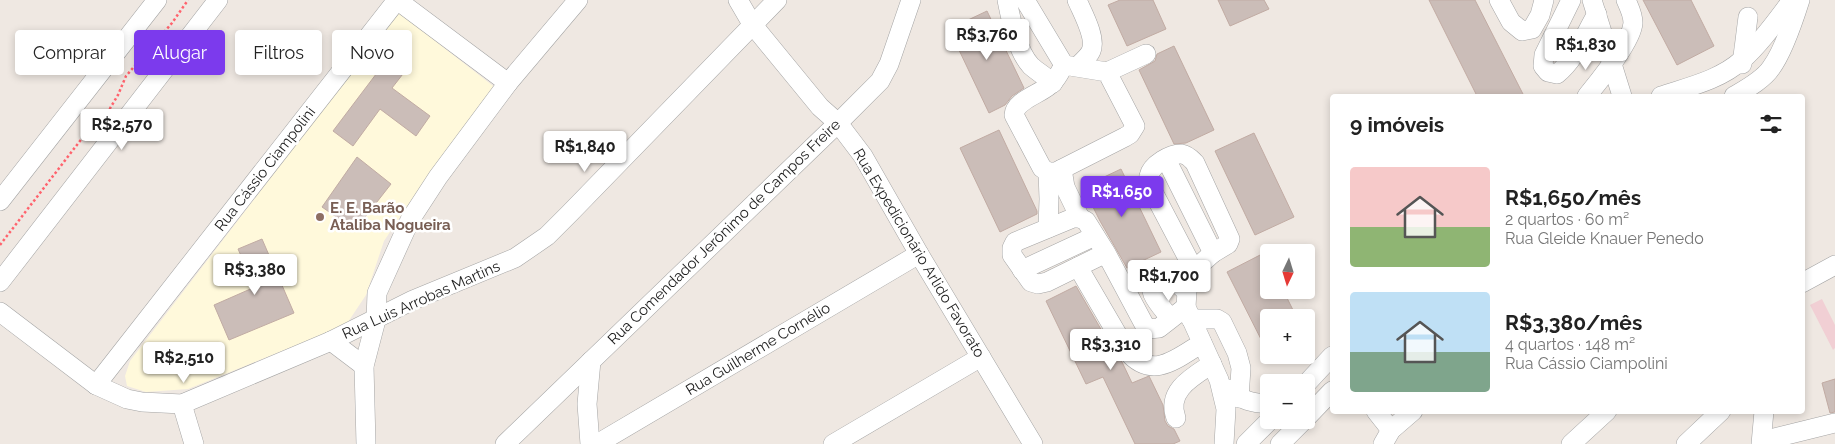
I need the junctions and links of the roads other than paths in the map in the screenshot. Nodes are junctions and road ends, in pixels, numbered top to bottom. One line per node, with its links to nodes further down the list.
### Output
1 (157, 0): 37 (street)
2 (218, 0): 48 (street)
3 (397, 0): 29 (street); 61 (street, Rua Cássio Ciampolini)
4 (578, 0): 29 (street)
5 (738, 0): 20 (street, Rua Expedicionário Arlido Favorato)
6 (777, 0): 20 (street, Rua Luis Arrobas Martins)
7 (912, 0): 35 (street, Rua Comendador Jerônimo de Campos Freire)
8 (1007, 0): 28 (street)
9 (1077, 0): 26 (street)
10 (1500, 0): 11 (street)
11 (1544, 0)
12 (1571, 0): 17 (street)
13 (1626, 0): 25 (street)
14 (1792, 0): 19 (street)
15 (1800, 0): 23 (street)
16 (1030, 3): 26 (street)
17 (1594, 7): 25 (street)
18 (1747, 9): 19 (street); 21 (street); 24 (street)
19 (1778, 19): 21 (street)
20 (752, 24): 35 (street, Rua Expedicionário Arlido Favorato); 52 (street, Rua Luis Arrobas Martins)
21 (1760, 41): 23 (street); 24 (street)
22 (1146, 54): 27 (street)
23 (1775, 60): 30 (street)
24 (1741, 61): 30 (street); 33 (street)
25 (1612, 64): 31 (street); 32 (street)
26 (1071, 66): 27 (street); 28 (street)
27 (1107, 72): 36 (street)
28 (1053, 82): 36 (street)
29 (508, 83): 52 (street)
30 (1757, 86): 34 (street)
31 (1589, 94)
32 (1621, 94)
33 (1667, 94)
34 (1739, 94)
35 (838, 123): 42 (street, Rua Expedicionário Arlido Favorato); 57 (street, Rua Comendador Jerônimo de Campos Freire)
36 (1055, 170): 38 (street); 39 (street)
37 (0, 201)
38 (1080, 218): 39 (street); 40 (street)
39 (1048, 228): 45 (street)
40 (1095, 236): 41 (street); 45 (street)
41 (1106, 253): 44 (street); 51 (street)
42 (919, 254): 55 (street, Rua Expedicionário Arlido Favorato); 82 (street, Rua Guilherme Cornélio)
43 (1835, 265): 47 (street)
44 (1078, 267): 45 (street); 54 (street)
45 (1022, 270)
46 (1194, 270): 46 (street); 49 (street)
47 (1809, 279)
48 (0, 282)
49 (1188, 306): 51 (street); 51 (street); 54 (street); 63 (street)
50 (0, 312): 61 (street, Rua Luis Arrobas Martins)
51 (1170, 318)
52 (376, 320): 53 (street, Rua Luis Arrobas Martins); 58 (street)
53 (331, 341): 58 (street); 65 (street, Rua Luis Arrobas Martins)
54 (1202, 343): 59 (street)
55 (980, 357): 83 (street); 84 (street, Rua Expedicionário Arlido Favorato)
56 (1330, 359): 60 (street)
57 (591, 360): 80 (street, Rua Comendador Jerônimo de Campos Freire); 81 (street)
58 (364, 366): 79 (street)
59 (1216, 372): 63 (street); 72 (street); 85 (street)
60 (1315, 375)
61 (96, 385): 65 (street, Rua Luis Arrobas Martins)
62 (1330, 393): 66 (street)
63 (1239, 398): 64 (street)
64 (1260, 403)
65 (182, 404): 78 (street)
66 (1315, 409)
67 (1377, 414): 76 (street)
68 (1410, 414): 76 (street)
69 (1604, 414): 88 (street)
70 (1718, 414): 89 (street)
71 (1764, 414): 77 (street)
72 (1176, 418)
73 (1835, 423): 77 (street)
74 (1261, 429): 86 (street)
75 (1295, 429): 87 (street)
76 (1387, 437)
77 (1761, 443)
78 (194, 444)
79 (366, 444)
80 (506, 444)
81 (590, 444)
82 (597, 444)
83 (833, 444)
84 (1033, 444)
85 (1224, 444)
86 (1246, 444)
87 (1280, 444)
88 (1571, 444)
89 (1686, 444)

